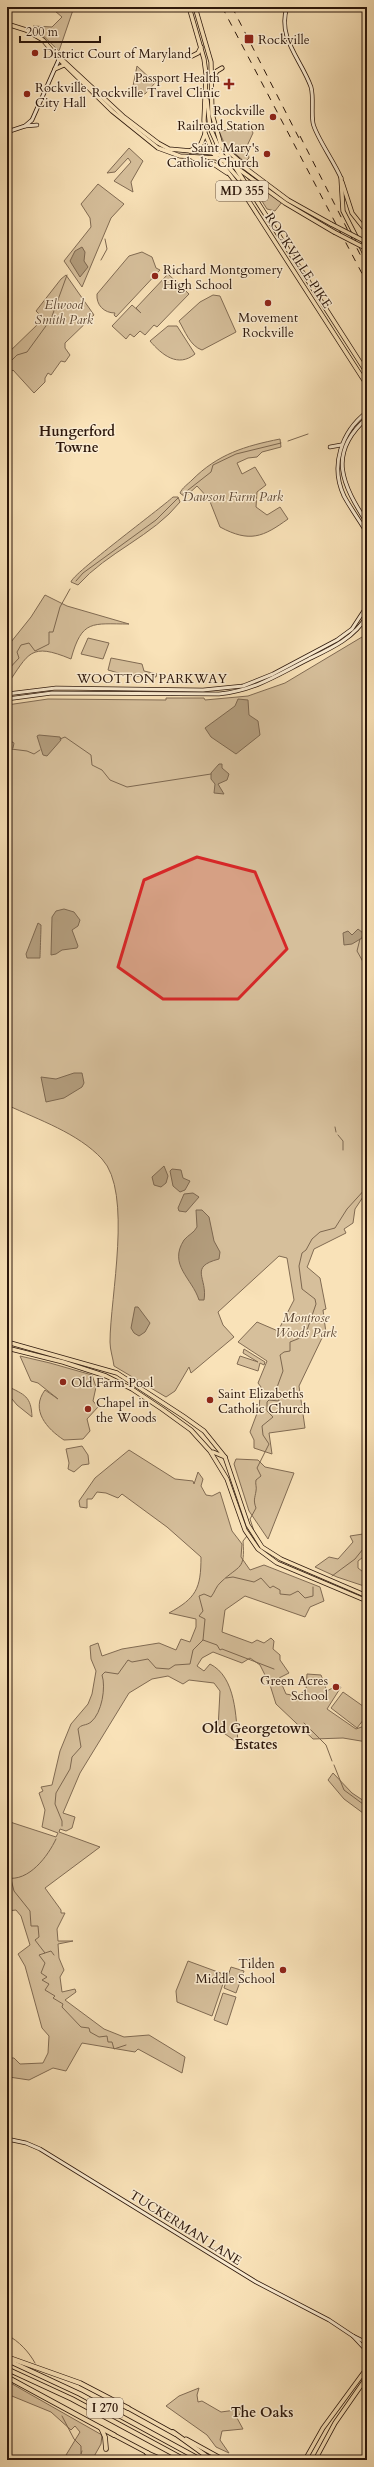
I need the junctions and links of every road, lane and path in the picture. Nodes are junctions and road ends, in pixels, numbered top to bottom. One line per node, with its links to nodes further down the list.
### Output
1 (189, 7): 5 (main road, ROCKVILLE PIKE / MD 355)
2 (195, 7): 11 (main road, ROCKVILLE PIKE / MD 355)
3 (287, 7): 28 (main road)
4 (7, 24): 7 (main road)
5 (201, 47): 6 (main road); 12 (main road, ROCKVILLE PIKE / MD 355)
6 (192, 56)
7 (60, 58): 8 (main road); 10 (main road); 18 (main road)
8 (65, 66): 10 (main road); 20 (main road)
9 (222, 68): 11 (main road)
10 (54, 69): 14 (main road)
11 (211, 80): 17 (main road, ROCKVILLE PIKE / MD 355)
12 (206, 89): 16 (main road, ROCKVILLE PIKE / MD 355); 21 (main road)
13 (38, 125): 14 (main road)
14 (25, 126): 15 (main road)
15 (7, 132)
16 (205, 133): 18 (main road); 19 (main road, ROCKVILLE PIKE / MD 355)
17 (221, 145): 23 (main road, ROCKVILLE PIKE / MD 355); 26 (main road)
18 (189, 152): 19 (main road)
19 (213, 153): 21 (main road); 22 (main road, ROCKVILLE PIKE / MD 355); 24 (main road)
20 (180, 156): 22 (main road); 27 (main road)
21 (223, 156): 23 (main road); 25 (main road)
22 (218, 158): 24 (main road); 27 (main road, ROCKVILLE PIKE / MD 355)
23 (229, 158): 25 (main road, ROCKVILLE PIKE / MD 355); 26 (main road)
24 (224, 161): 25 (main road); 29 (main road)
25 (233, 166): 29 (main road, ROCKVILLE PIKE / MD 355); 32 (main road, bridge)
26 (254, 174): 31 (main road, bridge)
27 (229, 175): 35 (main road, ROCKVILLE PIKE / MD 355)
28 (341, 178): 30 (main road); 33 (main road)
29 (243, 183): 34 (main road, ROCKVILLE PIKE / MD 355)
30 (367, 232)
31 (366, 242)
32 (367, 248)
33 (367, 258)
34 (367, 373)
35 (367, 385)
36 (367, 412): 38 (main road)
37 (367, 418): 40 (main road)
38 (341, 445): 39 (main road); 41 (main road)
39 (330, 447)
40 (367, 523)
41 (367, 533)
42 (367, 606): 44 (main road, WOOTTON PARKWAY)
43 (367, 616): 45 (main road, WOOTTON PARKWAY)
44 (7, 694)
45 (7, 699)
46 (7, 1342): 49 (main road)
47 (7, 1348): 48 (main road)
48 (210, 1451): 49 (main road); 50 (main road)
49 (225, 1457): 50 (main road)
50 (246, 1526): 51 (main road); 52 (main road)
51 (367, 1596)
52 (367, 1601)
53 (7, 2139): 54 (main road, TUCKERMAN LANE)
54 (353, 2336): 55 (main road, TUCKERMAN LANE); 56 (main road, TUCKERMAN LANE)
55 (367, 2344)
56 (367, 2350)
57 (7, 2358): 62 (highway); 72 (highway, I 270)
58 (367, 2368): 68 (main road)
59 (7, 2369): 71 (highway, I 270)
60 (7, 2377): 63 (highway)
61 (367, 2377): 75 (main road)
62 (128, 2408): 64 (main road)
63 (101, 2428): 65 (highway); 66 (highway)
64 (173, 2432): 73 (highway); 74 (main road)
65 (114, 2435): 67 (main road)
66 (106, 2449)
67 (148, 2453): 69 (main road); 70 (highway)
68 (305, 2459)
69 (159, 2460)
70 (163, 2460)
71 (185, 2460)
72 (201, 2460)
73 (212, 2460)
74 (224, 2460)
75 (315, 2460)

